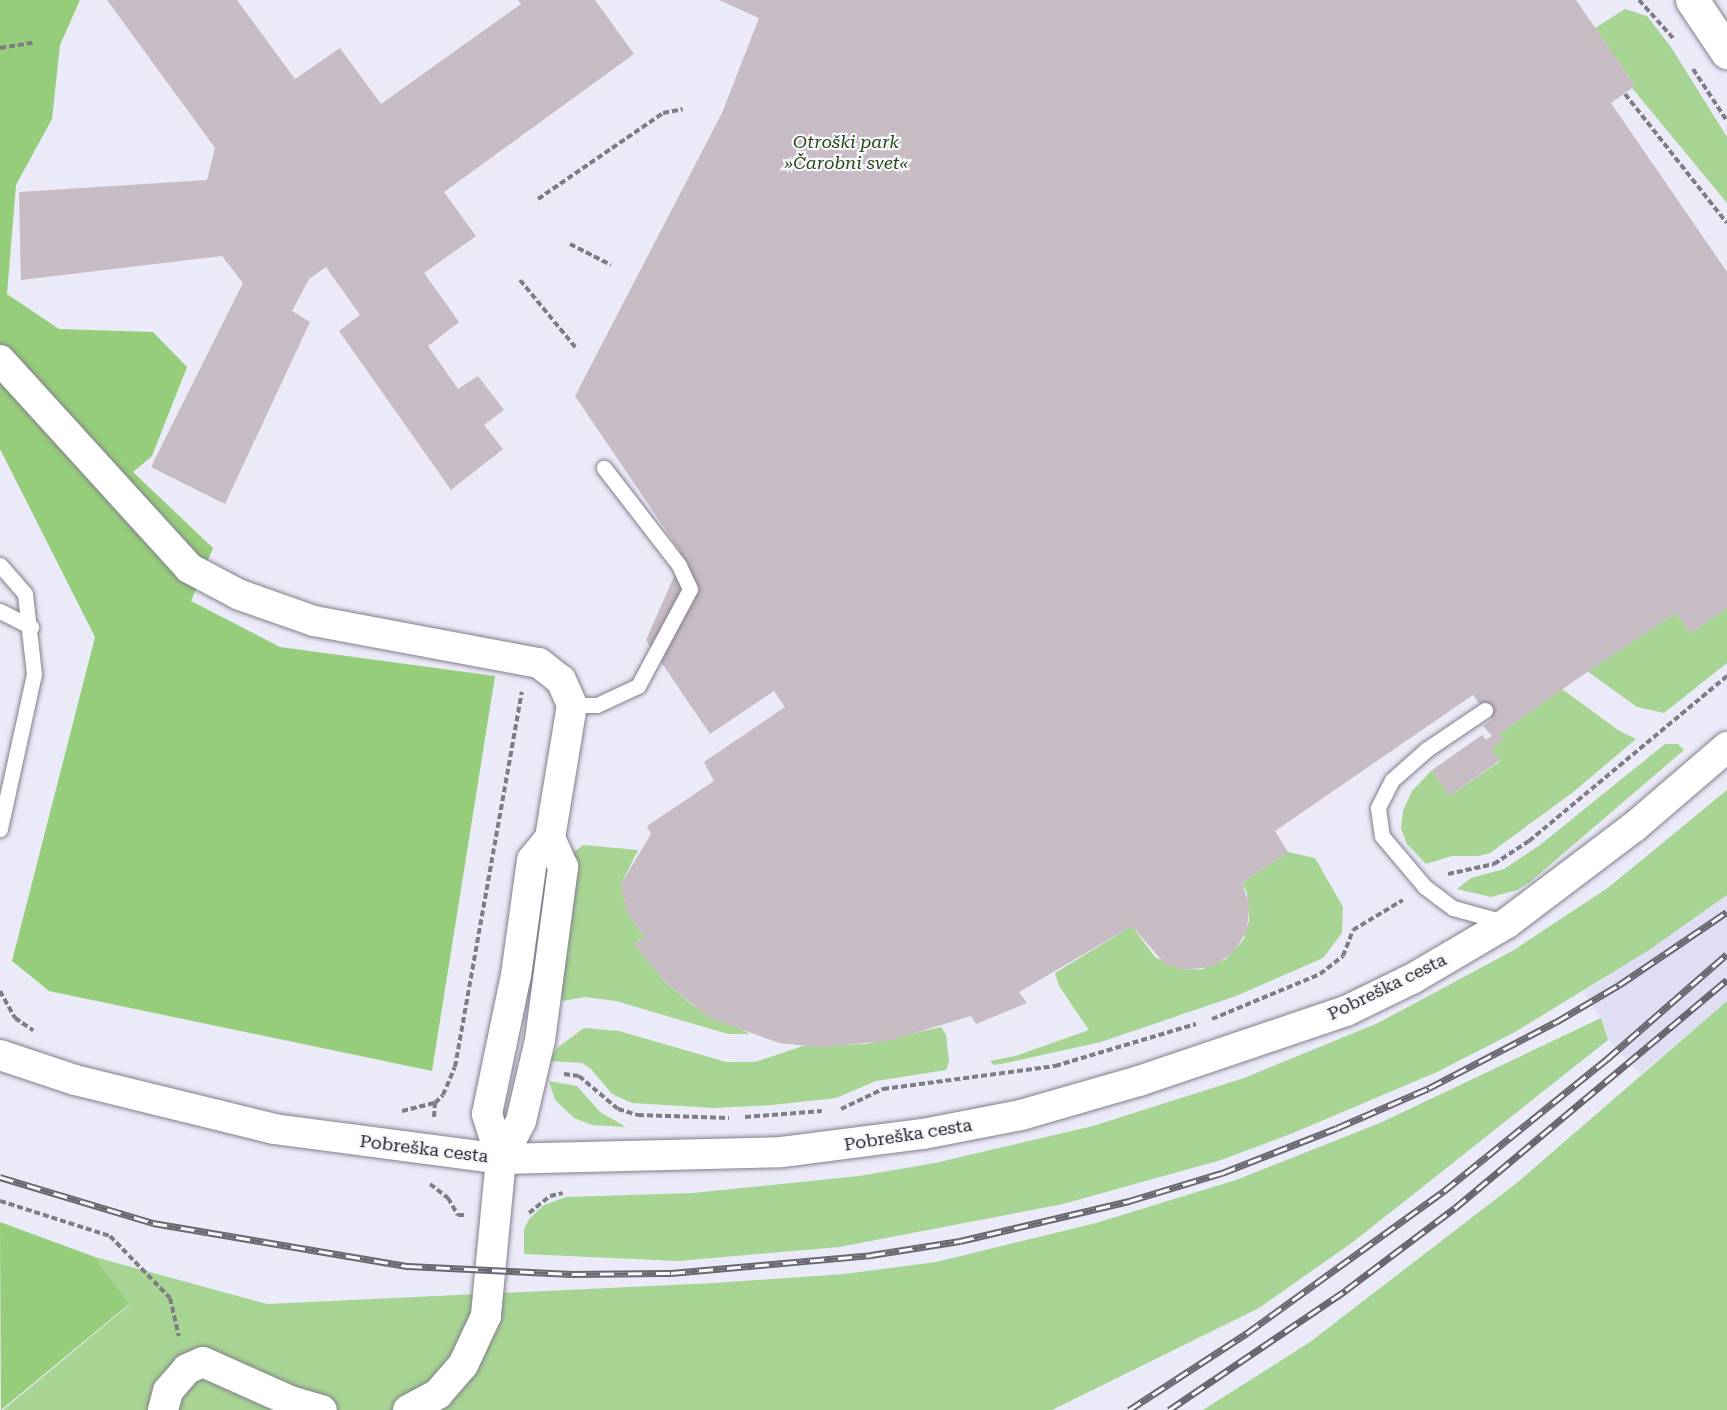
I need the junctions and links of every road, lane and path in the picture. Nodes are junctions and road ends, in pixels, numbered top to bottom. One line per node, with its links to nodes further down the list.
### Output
1 (1639, 0): 3 (path)
2 (1692, 0): 6 (street)
3 (1676, 42)
4 (33, 43): 5 (path)
5 (0, 48)
6 (1727, 52)
7 (1687, 59): 10 (path)
8 (1625, 94): 12 (path)
9 (683, 109): 11 (path)
10 (1727, 121)
11 (538, 199)
12 (1727, 223)
13 (570, 244): 14 (path)
14 (611, 265)
15 (520, 280): 16 (path)
16 (576, 348)
17 (0, 360): 22 (street)
18 (604, 468): 24 (lane)
19 (0, 565): 21 (lane)
20 (0, 611): 21 (lane)
21 (31, 627): 27 (lane)
22 (528, 658): 24 (street); 34 (path)
23 (1727, 676): 28 (path)
24 (572, 705): 35 (street)
25 (1485, 710): 28 (lane)
26 (1727, 747): 29 (street, Pobreška cesta)
27 (0, 829)
28 (1425, 887): 29 (lane); 33 (path)
29 (1507, 923): 35 (street, Pobreška cesta)
30 (0, 991): 31 (path)
31 (44, 1037)
32 (0, 1055): 35 (street, Pobreška cesta)
33 (560, 1074)
34 (390, 1112)
35 (501, 1159): 40 (street)
36 (0, 1201): 37 (path)
37 (187, 1369): 38 (street); 39 (street)
38 (164, 1410)
39 (322, 1410)
40 (408, 1410)

